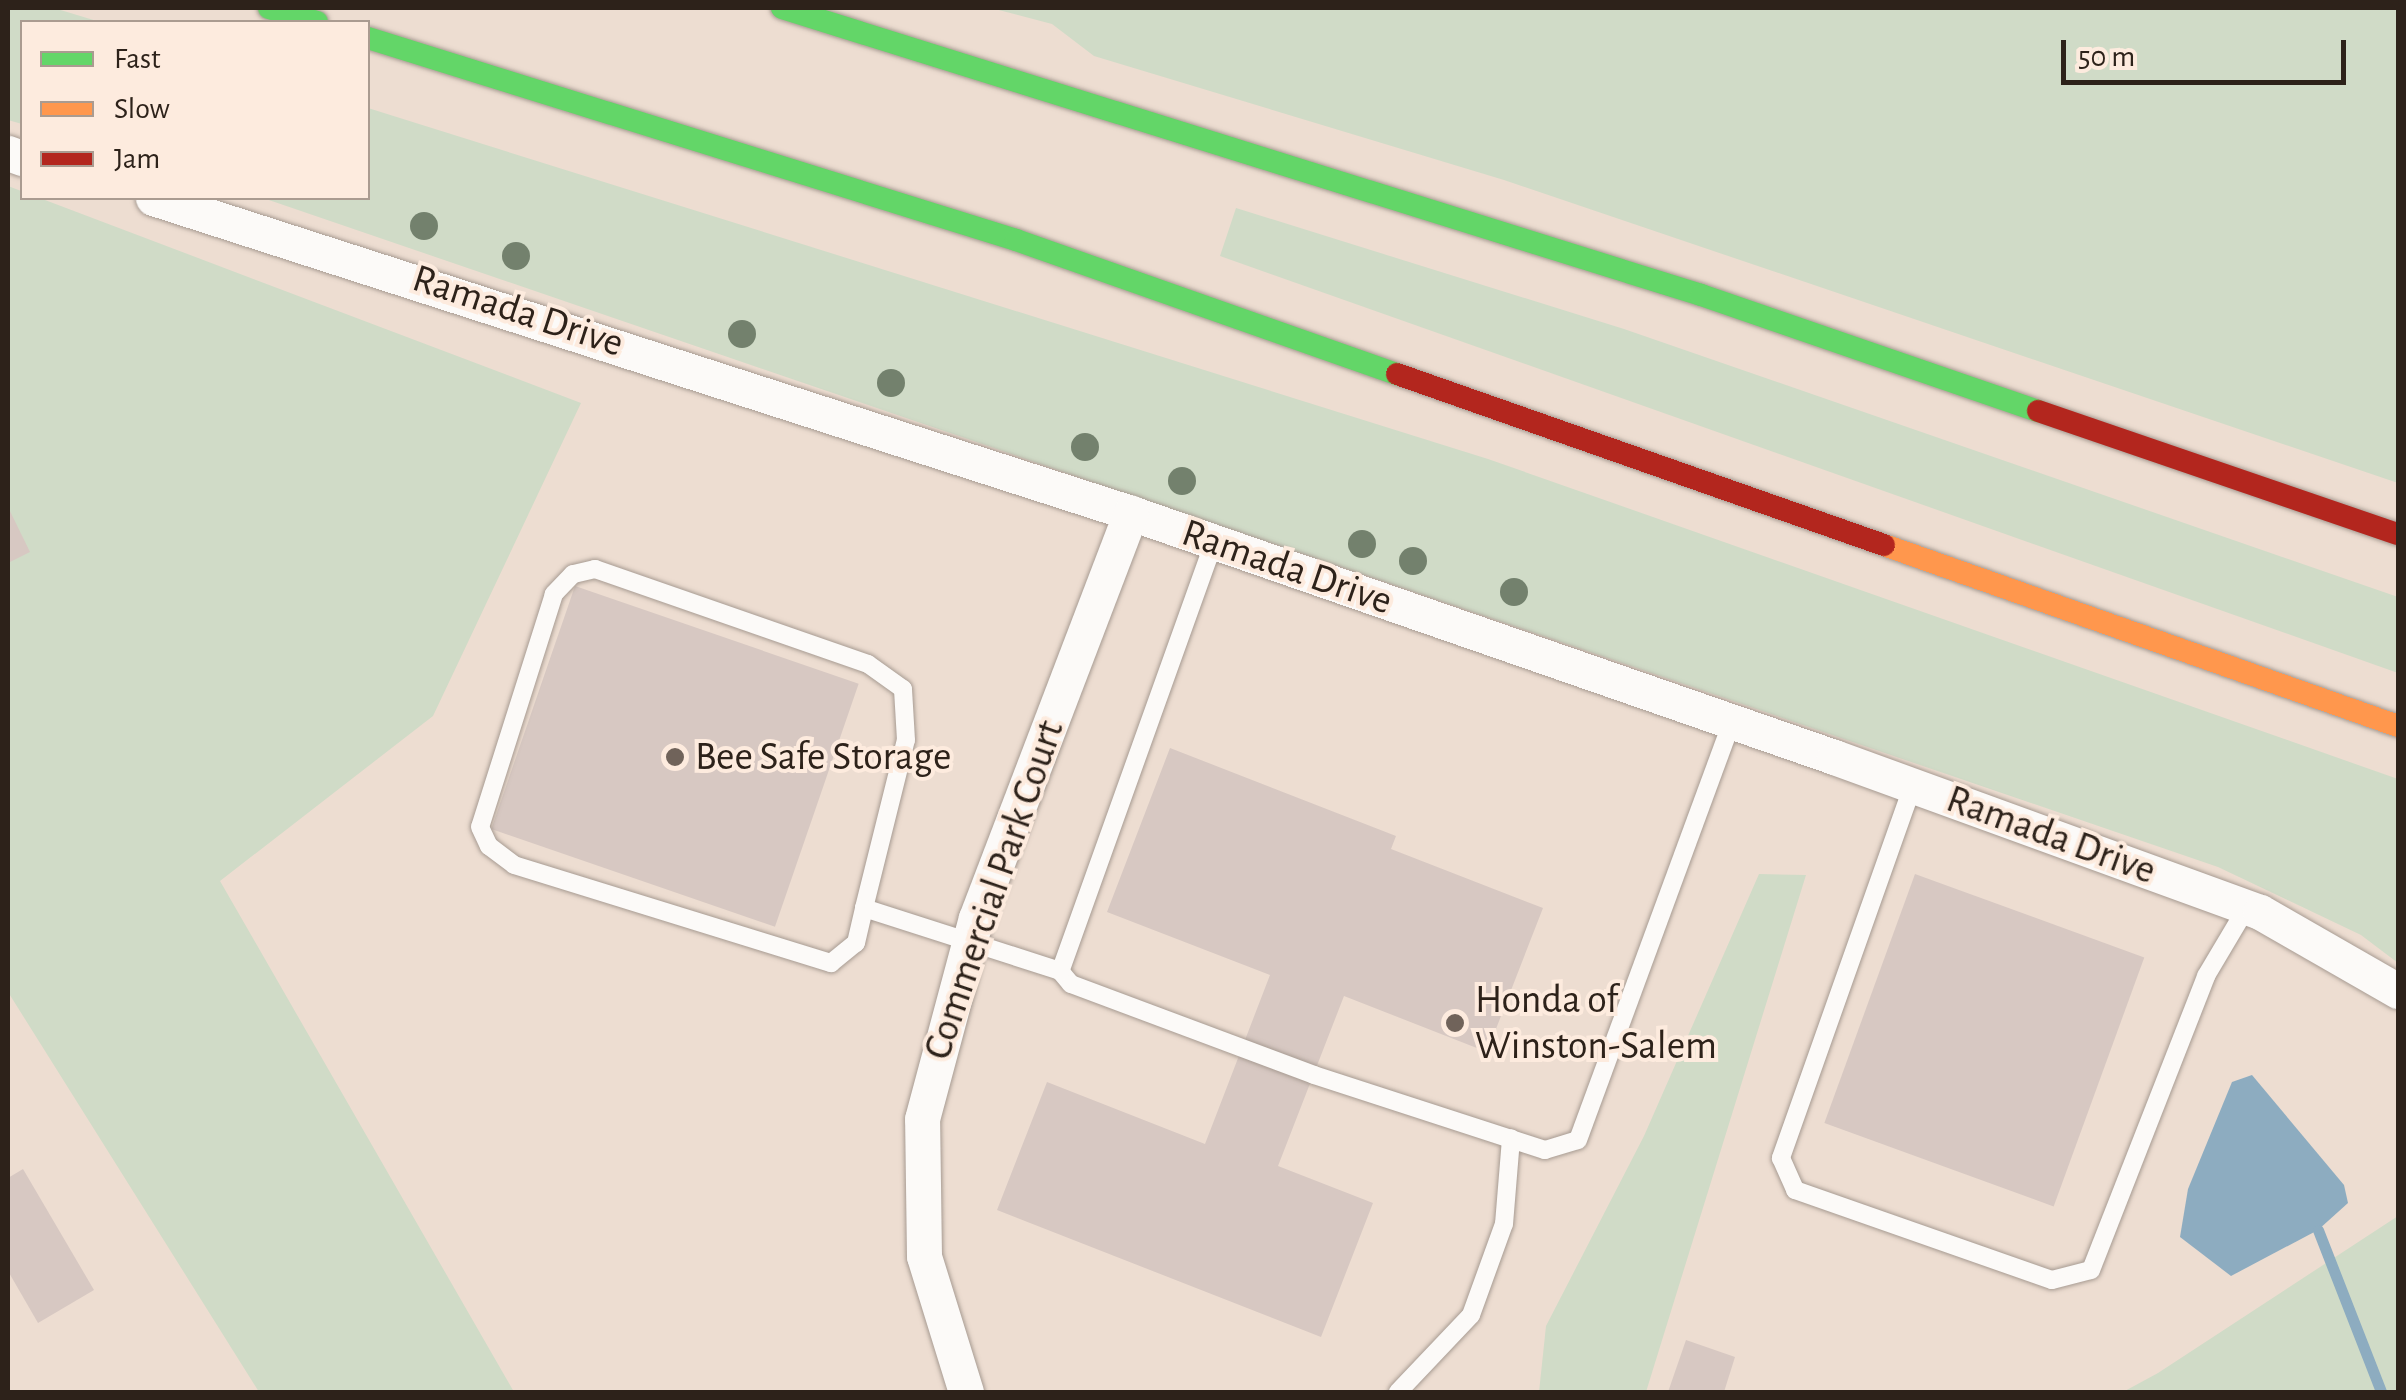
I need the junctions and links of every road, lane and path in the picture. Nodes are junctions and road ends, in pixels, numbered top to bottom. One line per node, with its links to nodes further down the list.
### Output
1 (269, 8): 3 (highway)
2 (782, 8): 7 (highway)
3 (311, 20)
4 (370, 39): 10 (highway)
5 (159, 200): 6 (street, Ramada Drive)
6 (1130, 513): 8 (street, Ramada Drive); 14 (street, Commercial Park Court)
7 (2398, 534)
8 (1214, 542): 9 (street, Ramada Drive); 15 (lane)
9 (1732, 721): 11 (street, Ramada Drive); 17 (lane)
10 (2398, 726)
11 (1913, 785): 12 (street, Ramada Drive); 12 (lane)
12 (2247, 907): 16 (street, Ramada Drive)
13 (864, 908): 13 (lane); 14 (lane)
14 (967, 947): 15 (lane); 18 (street, Commercial Park Court)
15 (1062, 963): 17 (lane)
16 (2398, 991)
17 (1511, 1138): 19 (lane)
18 (966, 1392)
19 (1398, 1392)

